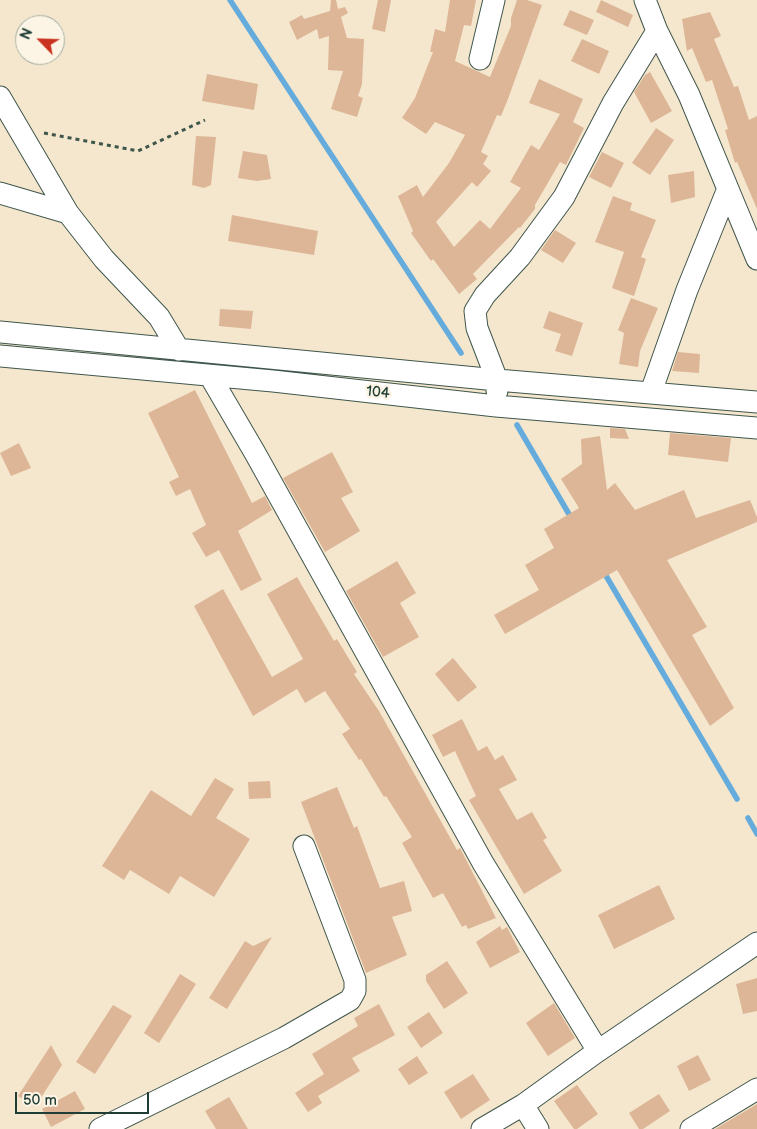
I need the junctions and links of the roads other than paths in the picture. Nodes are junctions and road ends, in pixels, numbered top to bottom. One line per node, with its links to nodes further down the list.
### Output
1 (494, 0): 4 (street)
2 (645, 0): 3 (street)
3 (657, 31): 6 (street); 14 (street)
4 (480, 59)
5 (0, 97): 8 (street)
6 (727, 191): 9 (street); 15 (street)
7 (0, 193): 8 (street)
8 (68, 213): 11 (street)
9 (757, 259)
10 (0, 332): 11 (street)
11 (179, 350): 14 (street)
12 (0, 356): 13 (street, 104)
13 (210, 376): 17 (street, 104); 21 (street)
14 (497, 380): 15 (street); 17 (street)
15 (651, 392): 16 (street)
16 (757, 402)
17 (496, 406): 18 (street, 104)
18 (757, 428)
19 (304, 846): 24 (street)
20 (757, 943): 21 (street)
21 (598, 1051): 23 (street)
22 (757, 1089): 27 (street)
23 (523, 1105): 25 (street); 26 (street)
24 (100, 1129)
25 (482, 1129)
26 (538, 1129)
27 (691, 1129)

